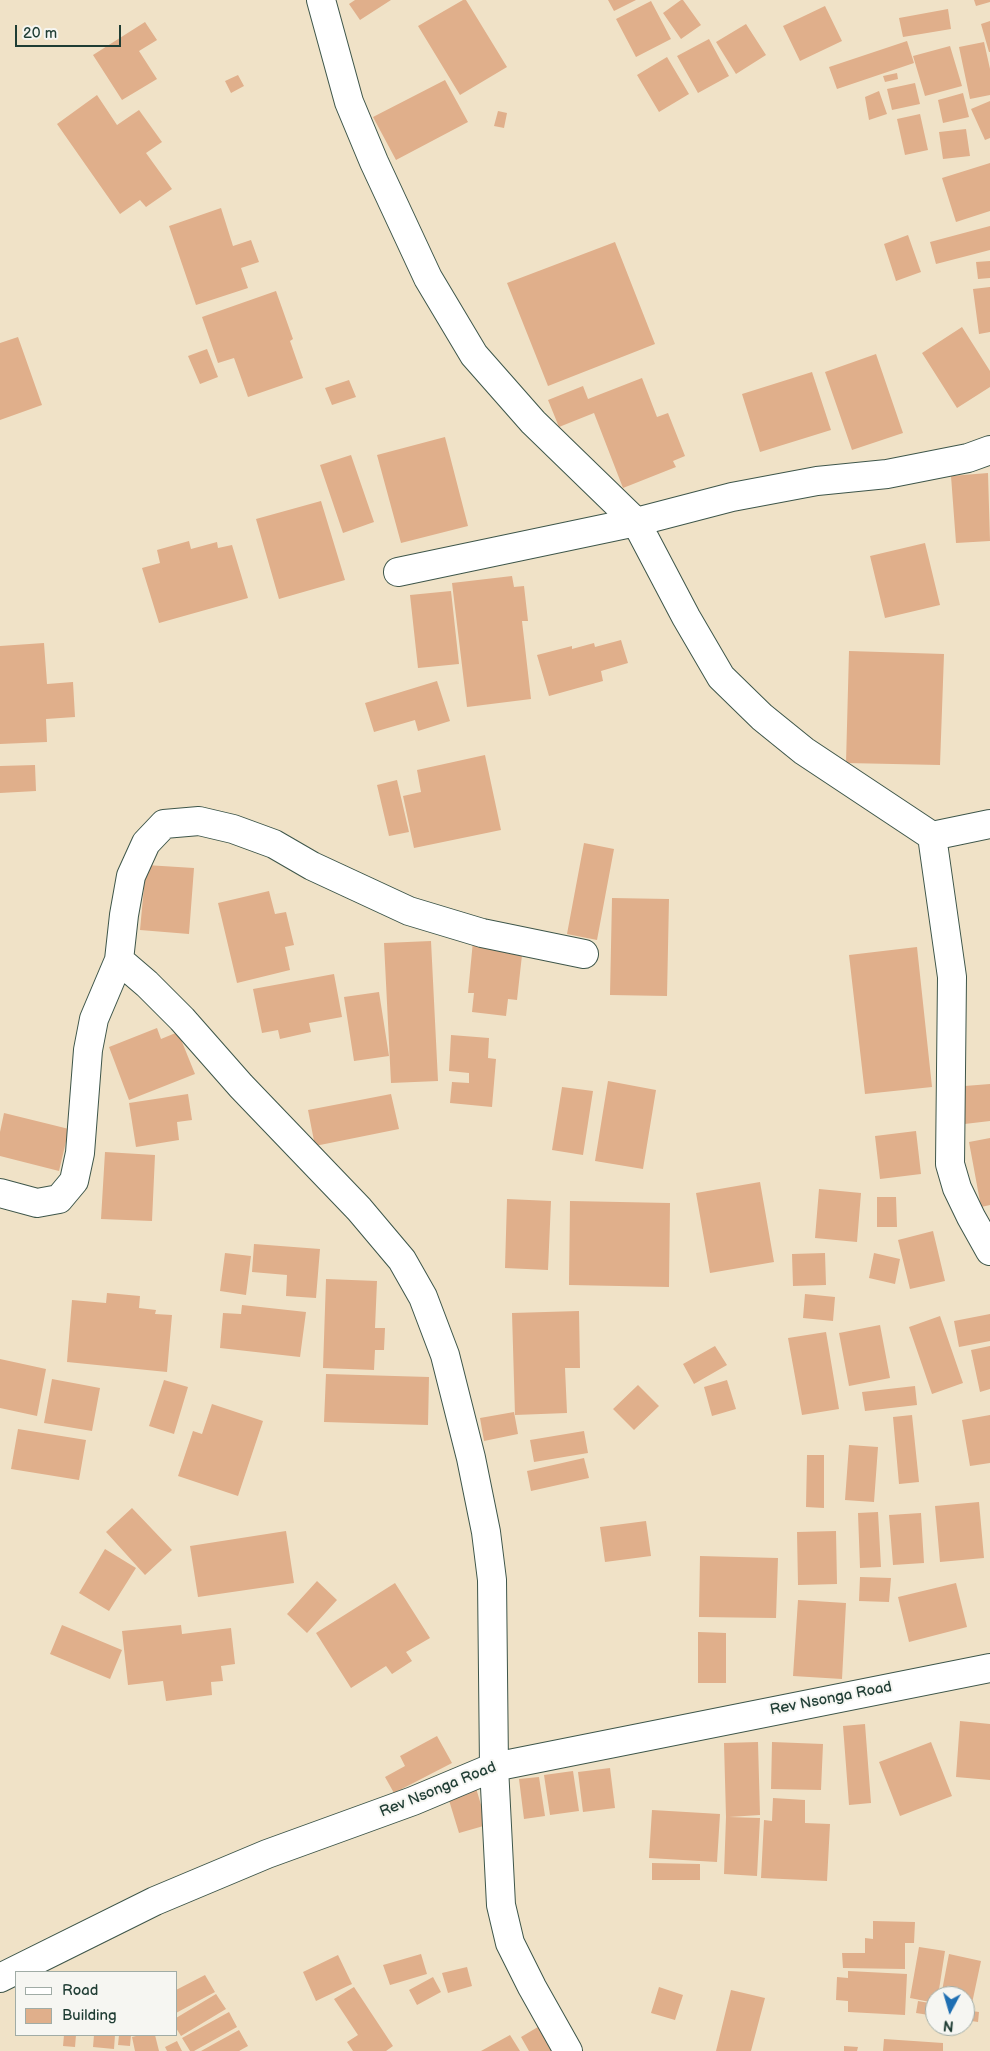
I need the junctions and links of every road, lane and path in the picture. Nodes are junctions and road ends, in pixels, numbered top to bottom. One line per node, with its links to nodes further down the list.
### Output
1 (321, 0): 3 (street)
2 (990, 450): 3 (street)
3 (636, 522): 4 (street); 6 (street)
4 (398, 572)
5 (990, 824): 6 (street)
6 (932, 836): 10 (street)
7 (584, 954): 8 (street)
8 (119, 960): 9 (street); 12 (street)
9 (0, 1193)
10 (990, 1251)
11 (990, 1668): 12 (street, Rev Nsonga Road)
12 (494, 1767): 13 (street, Rev Nsonga Road); 14 (street)
13 (0, 1978)
14 (568, 2051)

